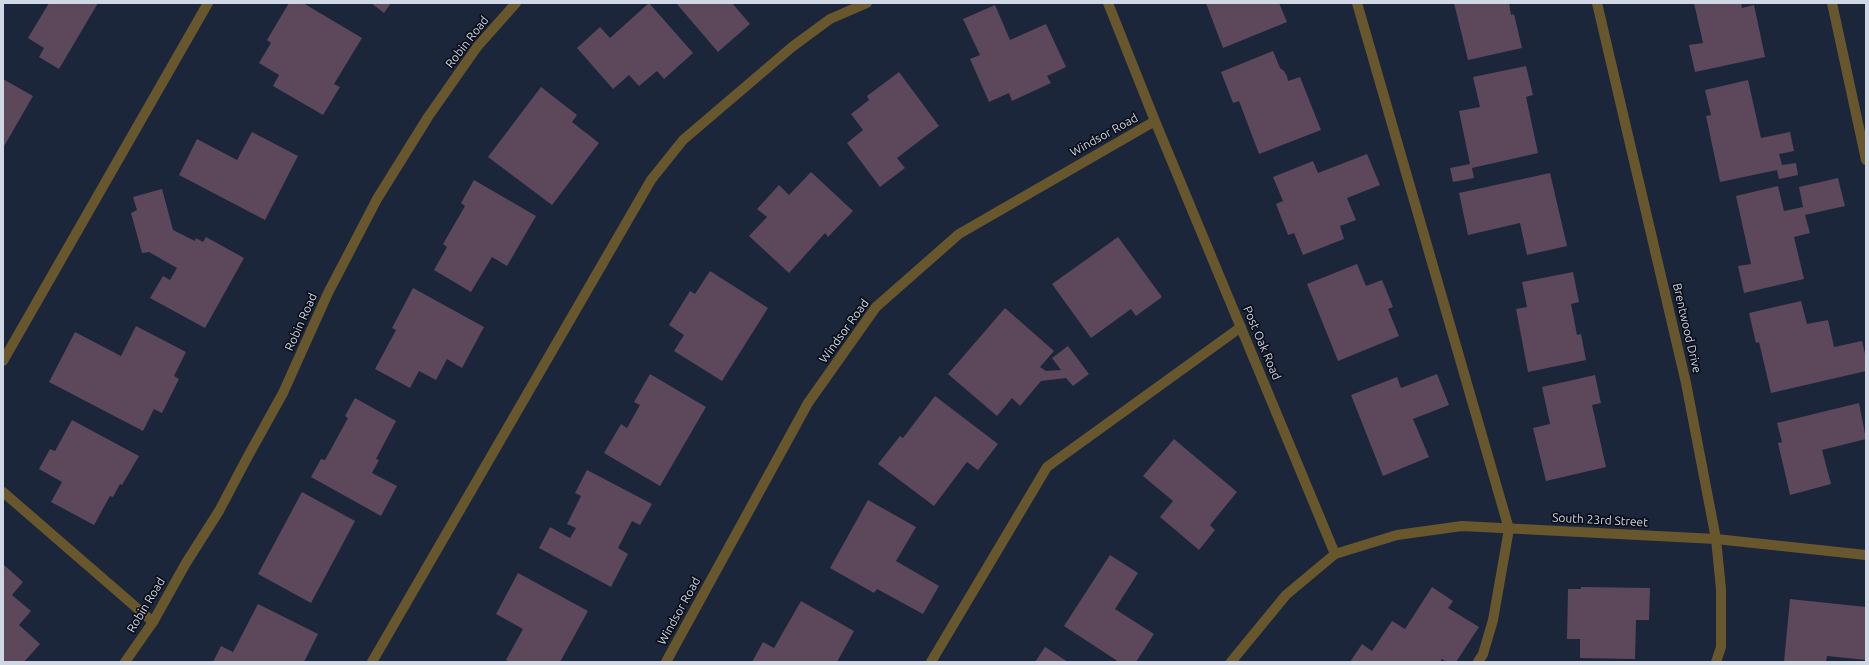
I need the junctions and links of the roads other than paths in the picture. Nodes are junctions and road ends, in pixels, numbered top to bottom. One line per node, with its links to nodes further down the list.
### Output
1 (208, 3): 11 (street)
2 (516, 3): 17 (street, Robin Road)
3 (867, 3): 19 (street)
4 (1108, 3): 8 (street, Post Oak Road)
5 (1357, 3): 13 (street)
6 (1597, 3): 14 (street, Brentwood Drive)
7 (1832, 3): 9 (street)
8 (1155, 121): 10 (street, Post Oak Road); 20 (street, Windsor Road)
9 (1866, 160)
10 (1241, 327): 15 (street, Post Oak Road); 21 (street)
11 (3, 361)
12 (3, 492): 17 (street)
13 (1509, 529): 14 (street, South 23rd Street); 15 (street, South 23rd Street); 23 (street)
14 (1716, 539): 16 (street, South 23rd Street); 24 (street, Brentwood Drive)
15 (1335, 554): 22 (street)
16 (1866, 555)
17 (153, 622): 18 (street, Robin Road)
18 (125, 662)
19 (372, 662)
20 (666, 662)
21 (931, 662)
22 (1231, 662)
23 (1478, 662)
24 (1716, 662)

